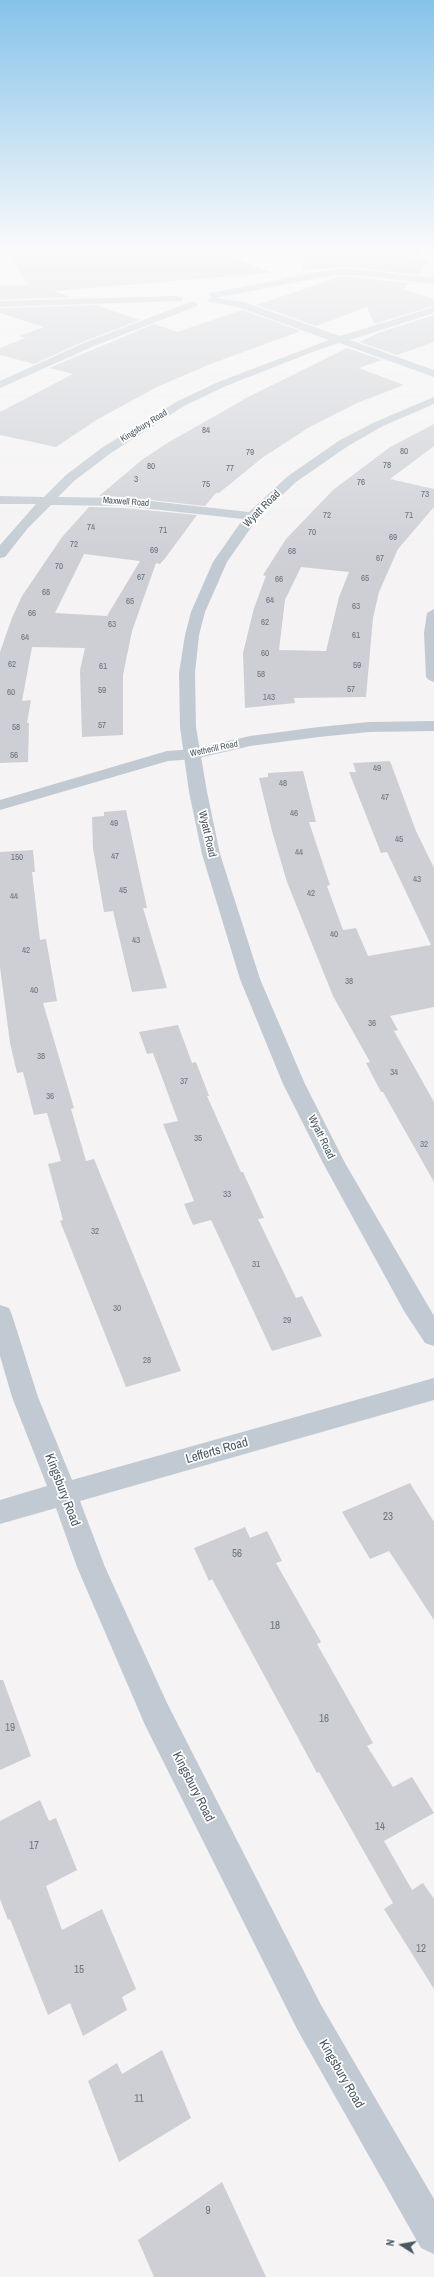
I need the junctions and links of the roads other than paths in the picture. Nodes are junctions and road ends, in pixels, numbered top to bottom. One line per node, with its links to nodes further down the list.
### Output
1 (72, 352): 5 (street)
2 (303, 352): 8 (street, Kingsbury Road)
3 (376, 352): 4 (street)
4 (434, 374)
5 (0, 385)
6 (434, 400): 9 (street, Wyatt Road)
7 (0, 500): 8 (street, Maxwell Road)
8 (47, 500): 9 (street, Maxwell Road); 10 (street, Kingsbury Road)
9 (252, 516): 14 (street, Wyatt Road)
10 (0, 554)
11 (434, 613): 12 (street)
12 (434, 676)
13 (434, 726): 14 (street, Wetherill Road)
14 (194, 754): 15 (street, Wetherill Road); 17 (street, Wyatt Road)
15 (0, 805)
16 (0, 1315): 19 (street, Kingsbury Road)
17 (434, 1336)
18 (434, 1389): 19 (street, Lefferts Road)
19 (64, 1494): 20 (street, Lefferts Road); 21 (street, Kingsbury Road)
20 (0, 1512)
21 (434, 2235)

